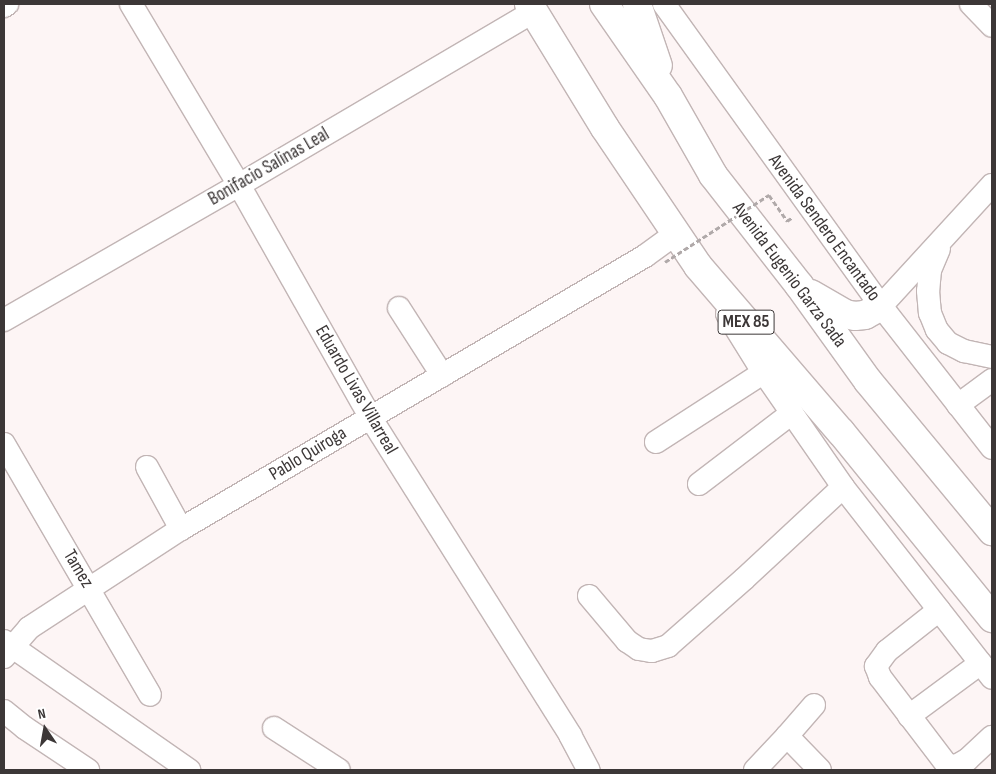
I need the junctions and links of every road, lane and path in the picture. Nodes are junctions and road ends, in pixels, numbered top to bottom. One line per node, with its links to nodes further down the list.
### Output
1 (7, 4): 7 (street)
2 (131, 4): 11 (street, Eduardo Livas Villarreal)
3 (604, 4): 10 (highway, Avenida Eugenio Garza Sada)
4 (637, 4): 10 (highway)
5 (664, 4): 19 (street, Avenida Sendero Encantado)
6 (971, 4): 9 (street)
7 (4, 6)
8 (531, 8): 11 (street, Bonifacio Salinas Leal); 14 (highway, MEX 85)
9 (992, 26)
10 (668, 96): 18 (highway, Avenida Eugenio Garza Sada)
11 (239, 185): 21 (street, Bonifacio Salinas Leal); 28 (street, Eduardo Livas Villarreal)
12 (992, 186): 15 (street)
13 (787, 222): 16 (path, bridge)
14 (675, 234): 17 (highway, MEX 85); 24 (street, Pablo Quiroga)
15 (944, 236): 19 (street); 22 (street)
16 (665, 262)
17 (698, 266): 23 (street); 40 (highway, MEX 85)
18 (799, 285): 19 (highway); 36 (highway, Avenida Eugenio Garza Sada)
19 (881, 306): 26 (street, Avenida Sendero Encantado)
20 (399, 308): 24 (street)
21 (4, 320)
22 (992, 356)
23 (764, 372): 27 (street); 29 (street)
24 (442, 375): 28 (street, Pablo Quiroga)
25 (992, 380): 26 (street)
26 (958, 405): 31 (street, Avenida Sendero Encantado)
27 (792, 413): 33 (street); 34 (street)
28 (370, 417): 35 (street, Pablo Quiroga); 53 (street, Eduardo Livas Villarreal)
29 (656, 442)
30 (4, 444): 37 (street, Tamez)
31 (992, 448)
32 (147, 468): 35 (street)
33 (699, 484)
34 (843, 487): 38 (street); 39 (street)
35 (181, 529): 37 (street, Pablo Quiroga)
36 (992, 531)
37 (90, 589): 41 (street, Pablo Quiroga); 43 (street, Tamez)
38 (589, 596)
39 (939, 610): 42 (street); 46 (street)
40 (992, 618)
41 (7, 648): 51 (street)
42 (986, 670): 46 (street)
43 (150, 695)
44 (814, 705): 48 (street)
45 (4, 711): 50 (street)
46 (909, 716): 49 (street)
47 (274, 728): 52 (street)
48 (788, 736): 54 (street); 55 (street)
49 (992, 737)
50 (88, 770)
51 (189, 770)
52 (339, 770)
53 (589, 770)
54 (755, 770)
55 (820, 770)

